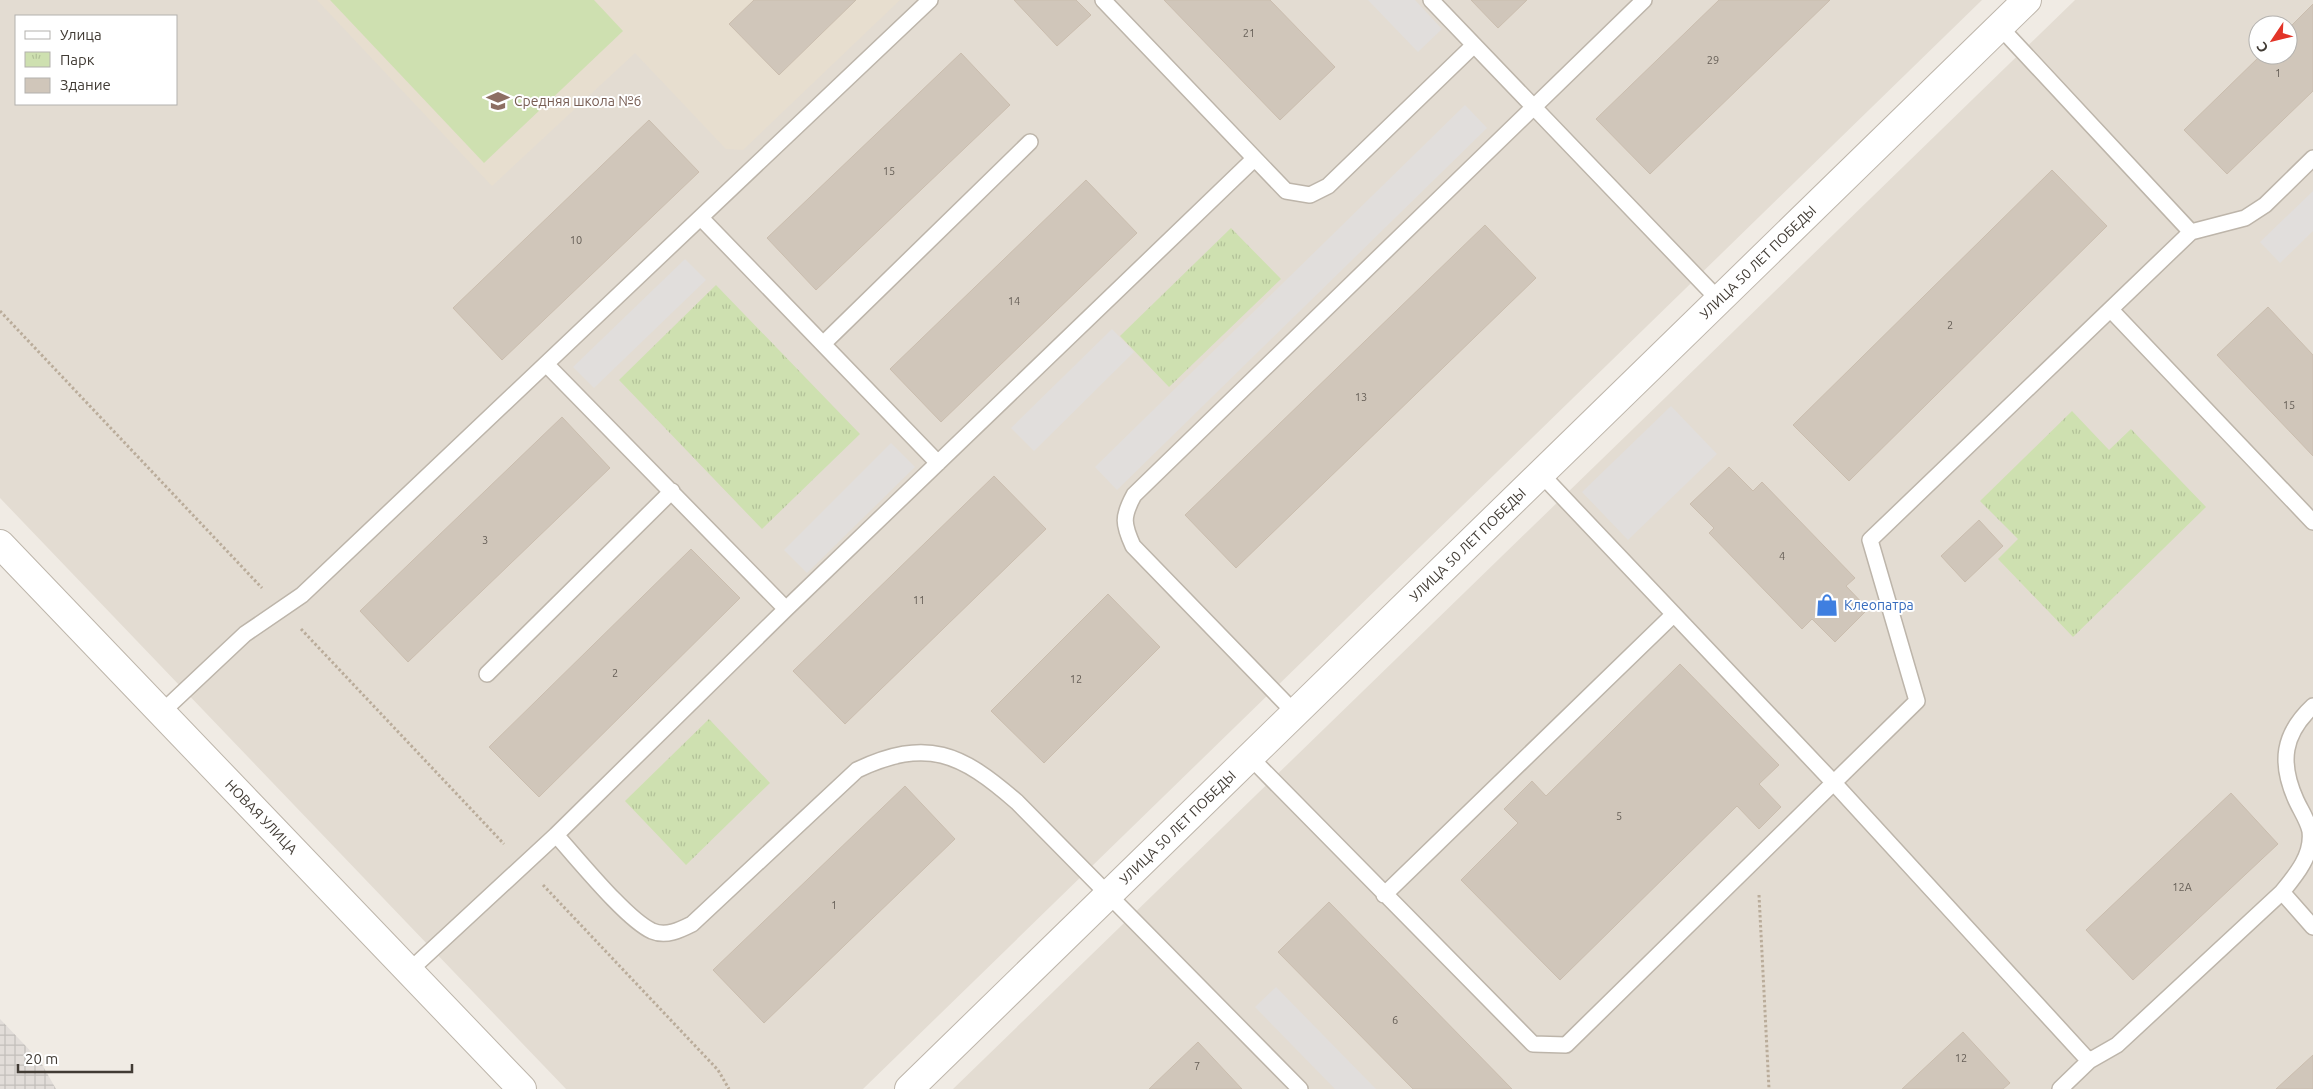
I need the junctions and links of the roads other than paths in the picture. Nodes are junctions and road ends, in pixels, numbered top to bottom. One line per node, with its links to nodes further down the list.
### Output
1 (930, 0): 12 (lane)
2 (1102, 0): 11 (lane)
3 (1431, 0): 7 (lane)
4 (1644, 0): 8 (lane)
5 (2028, 0): 6 (street, УЛИЦА 50 ЛЕТ ПОБЕДЫ)
6 (2000, 27): 13 (lane); 14 (street, УЛИЦА 50 ЛЕТ ПОБЕДЫ)
7 (1474, 45): 8 (lane); 11 (lane)
8 (1533, 106): 14 (lane); 28 (lane)
9 (1030, 142): 16 (lane)
10 (2313, 158): 13 (lane)
11 (1254, 159): 18 (lane)
12 (701, 218): 16 (lane); 17 (lane)
13 (2192, 232): 15 (lane)
14 (1719, 300): 19 (street, УЛИЦА 50 ЛЕТ ПОБЕДЫ)
15 (2111, 310): 21 (lane); 30 (lane)
16 (824, 343): 18 (lane)
17 (547, 365): 20 (lane); 27 (lane)
18 (938, 463): 23 (lane)
19 (1541, 474): 24 (lane); 28 (street, УЛИЦА 50 ЛЕТ ПОБЕДЫ)
20 (672, 491): 23 (lane); 25 (lane)
21 (2313, 522)
22 (0, 544): 27 (street, НОВАЯ УЛИЦА)
23 (786, 609): 31 (lane)
24 (1673, 615): 30 (lane); 34 (lane)
25 (487, 674)
26 (2313, 706): 32 (lane)
27 (162, 712): 36 (street, НОВАЯ УЛИЦА)
28 (1295, 713): 29 (street, УЛИЦА 50 ЛЕТ ПОБЕДЫ)
29 (1250, 757): 33 (street, УЛИЦА 50 ЛЕТ ПОБЕДЫ); 34 (lane)
30 (1834, 782): 34 (lane); 37 (lane)
31 (556, 835): 33 (lane); 36 (lane)
32 (2282, 892): 35 (lane); 37 (lane)
33 (1109, 895): 38 (lane); 41 (street, УЛИЦА 50 ЛЕТ ПОБЕДЫ)
34 (1384, 895)
35 (2313, 927)
36 (408, 972): 40 (street, НОВАЯ УЛИЦА)
37 (2089, 1061): 39 (lane)
38 (1297, 1088)
39 (2064, 1088)
40 (522, 1089)
41 (909, 1089)

